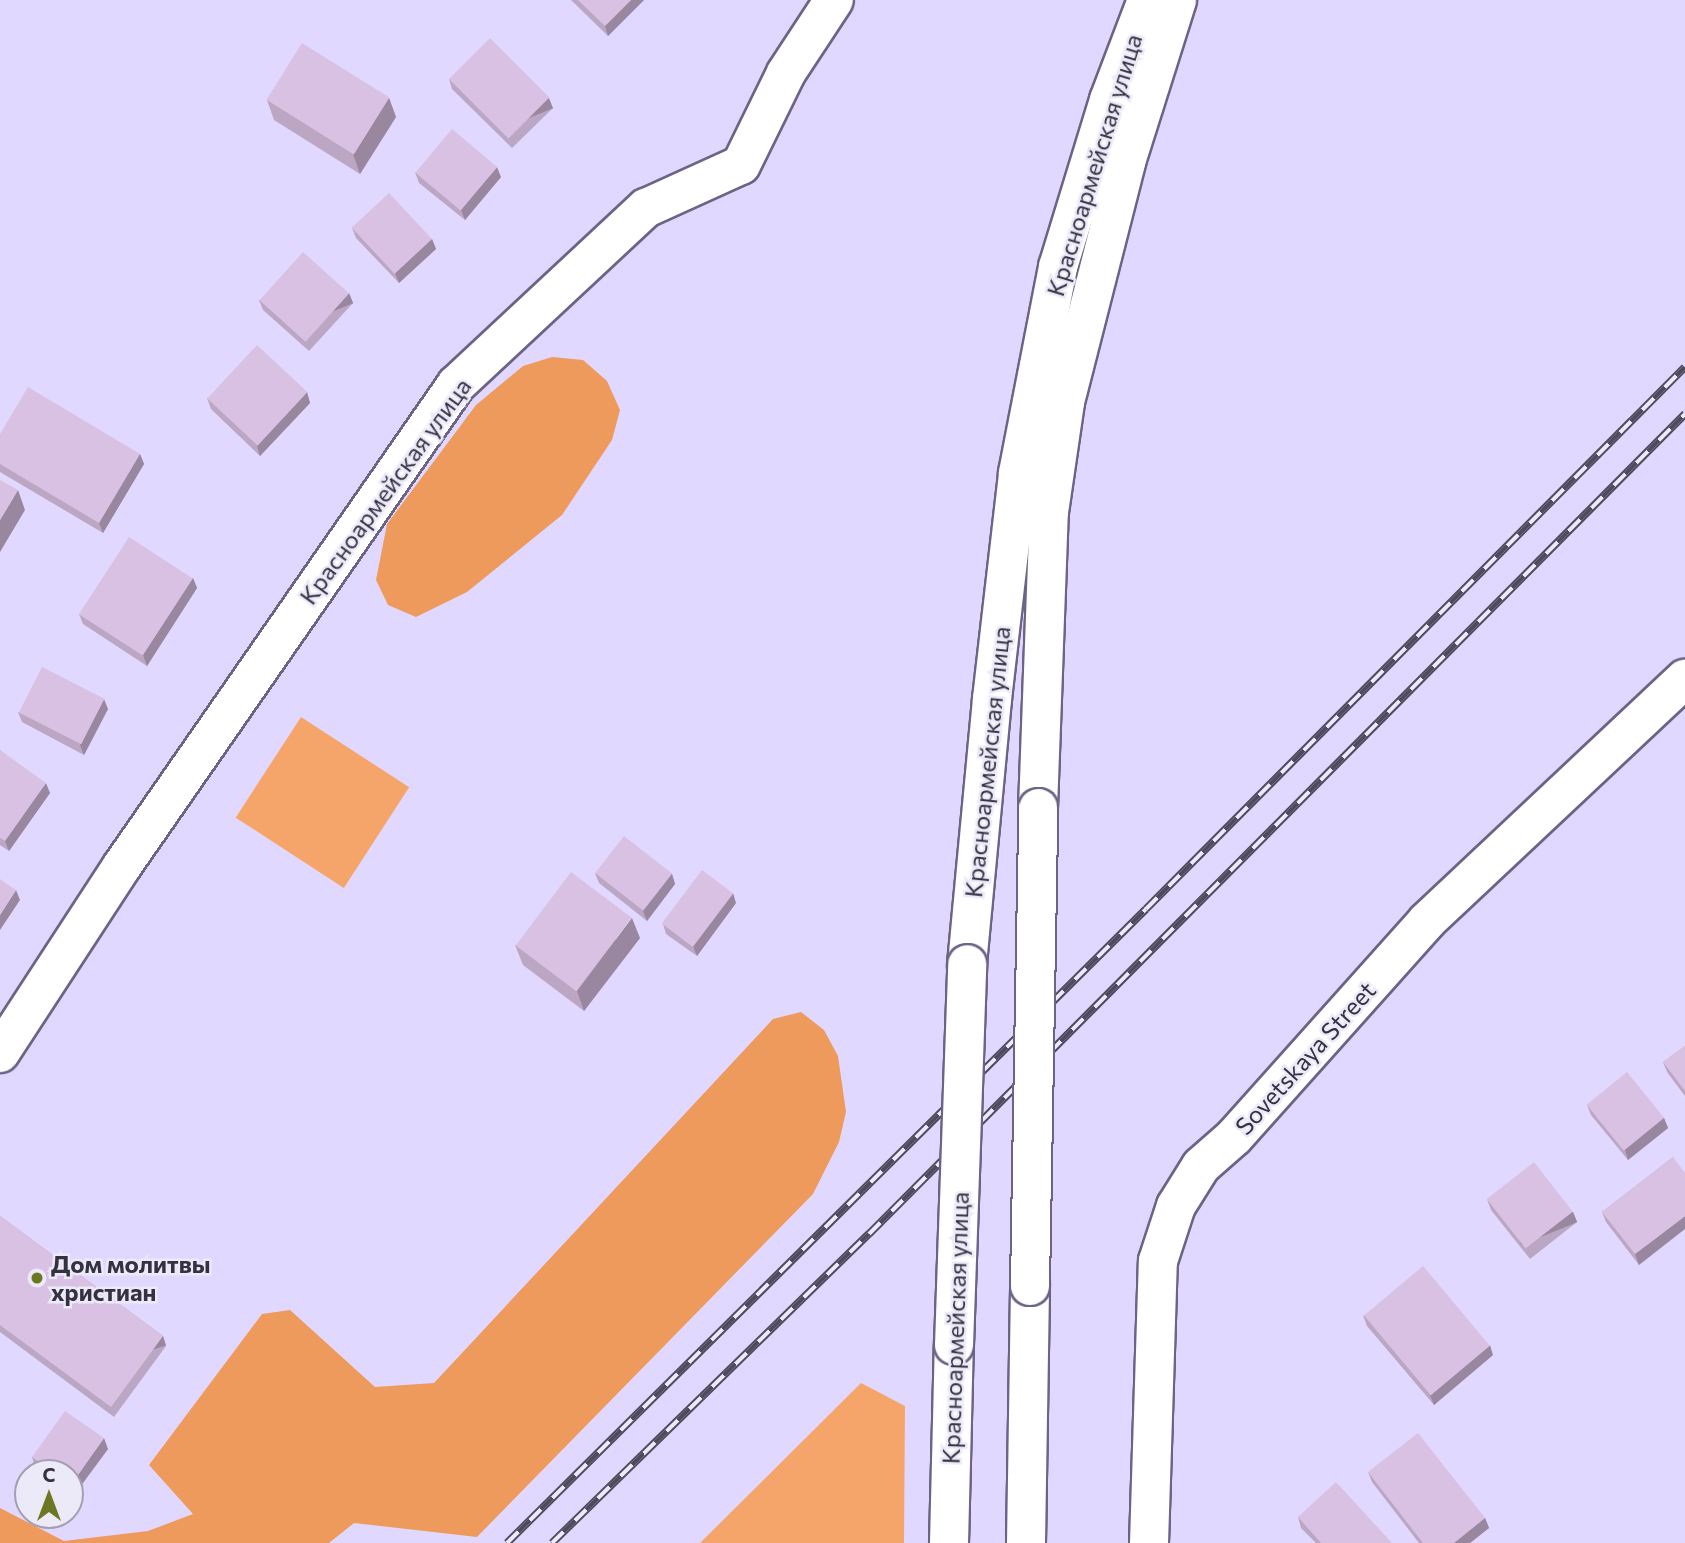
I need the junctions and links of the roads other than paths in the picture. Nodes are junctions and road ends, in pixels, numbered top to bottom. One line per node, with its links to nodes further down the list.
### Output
1 (834, 0): 5 (main road, Красноармейская улица)
2 (1147, 0): 6 (main road, Красноармейская улица, bridge)
3 (1177, 0): 7 (main road, Красноармейская улица, bridge)
4 (1685, 678): 8 (main road, Sovetskaya Street)
5 (0, 1053)
6 (949, 1543)
7 (1026, 1543)
8 (1149, 1543)

